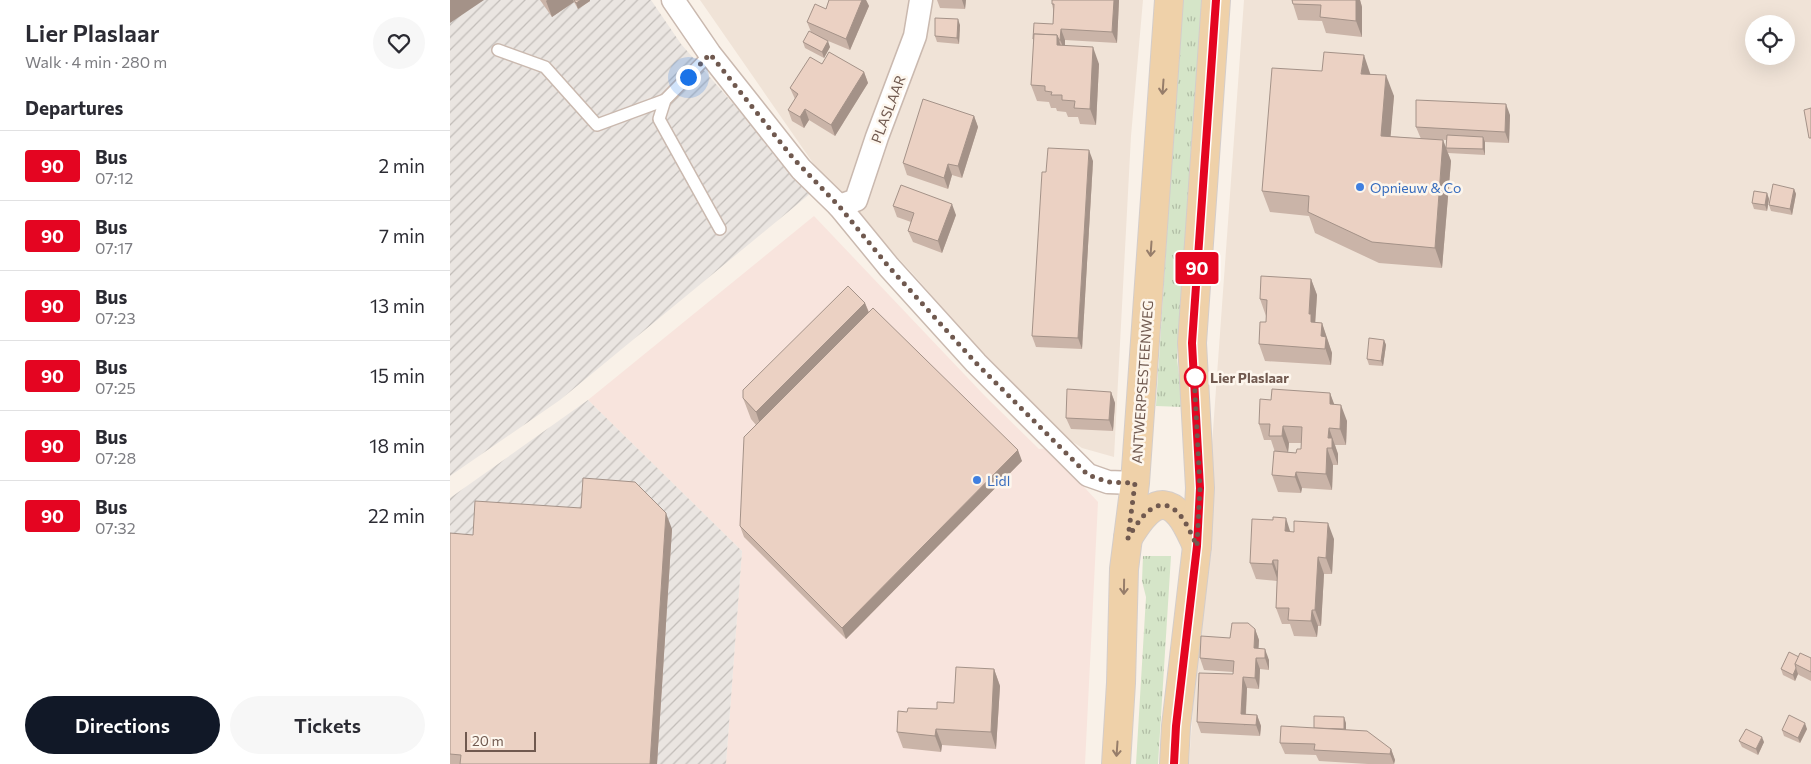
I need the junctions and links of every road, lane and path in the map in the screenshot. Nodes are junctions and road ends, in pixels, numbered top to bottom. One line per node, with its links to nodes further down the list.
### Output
1 (673, 0): 6 (street)
2 (922, 0): 8 (street, PLASLAAR)
3 (1169, 0): 10 (main road, ANTWERPSESTEENWEG, one-way to 10)
4 (1216, 0): 12 (main road)
5 (498, 50): 7 (lane)
6 (710, 54): 7 (lane); 8 (street)
7 (665, 100): 9 (lane)
8 (839, 206): 10 (street)
9 (720, 229)
10 (1135, 483): 11 (main road, ANTWERPSESTEENWEG)
11 (1128, 538): 12 (main road); 13 (main road, ANTWERPSESTEENWEG, one-way to 13)
12 (1197, 546): 14 (main road)
13 (1116, 764)
14 (1174, 764)

